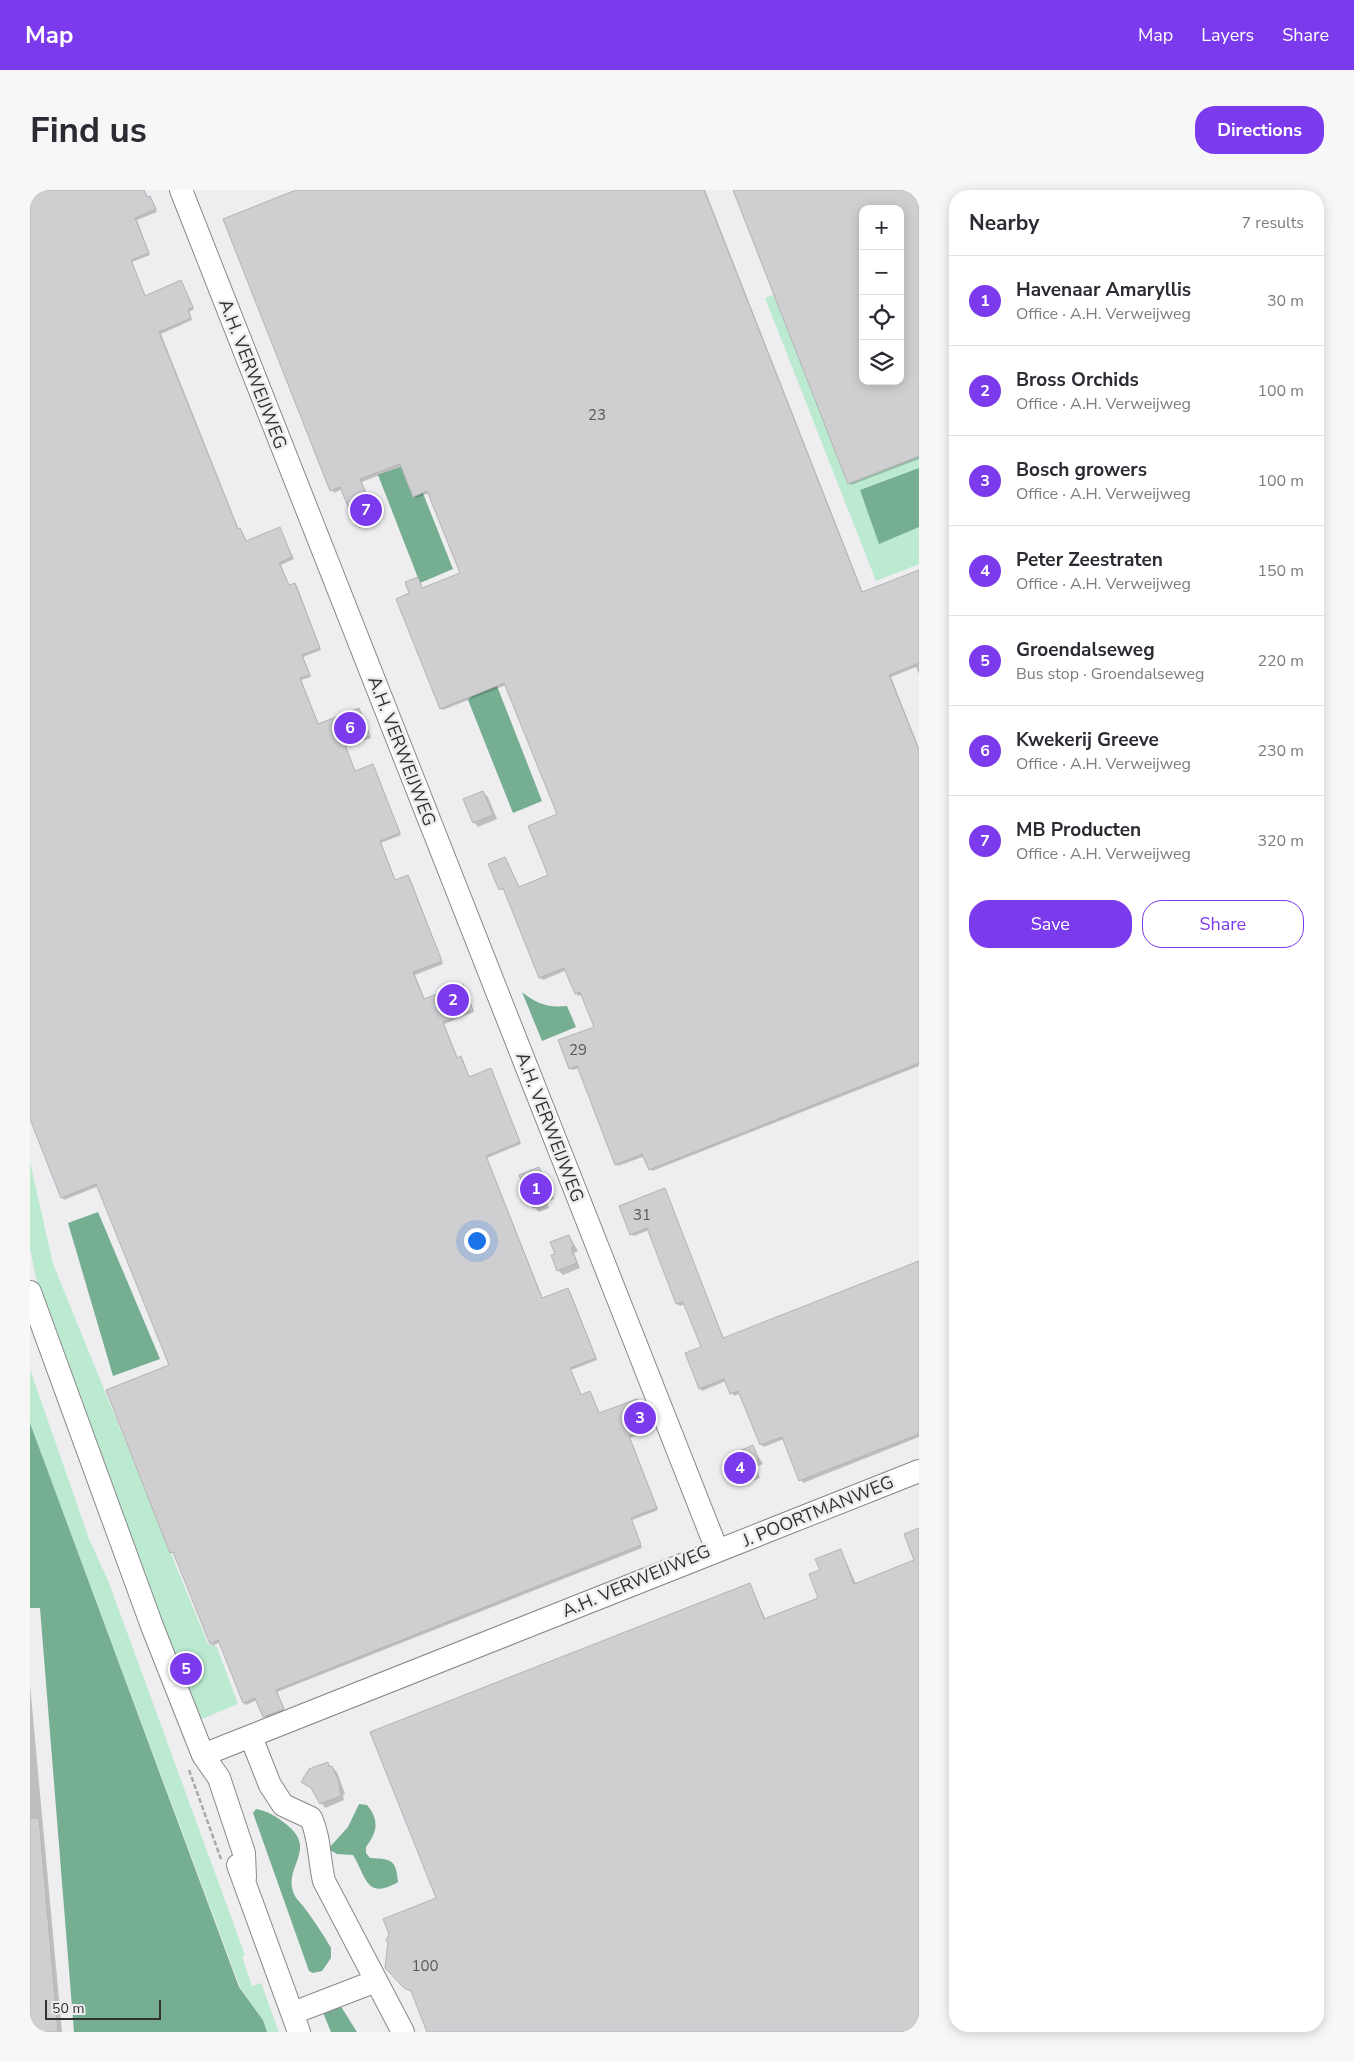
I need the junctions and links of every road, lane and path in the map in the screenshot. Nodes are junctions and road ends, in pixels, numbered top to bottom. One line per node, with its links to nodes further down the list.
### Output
1 (181, 190): 4 (street, A.H. VERWEIJWEG)
2 (30, 1292): 6 (street)
3 (919, 1470): 4 (street, J. POORTMANWEG)
4 (717, 1550): 5 (street, A.H. VERWEIJWEG)
5 (251, 1736): 6 (street, A.H. VERWEIJWEG); 7 (street)
6 (203, 1755): 8 (street)
7 (373, 1975): 8 (street); 9 (street)
8 (293, 2015)
9 (403, 2032)

